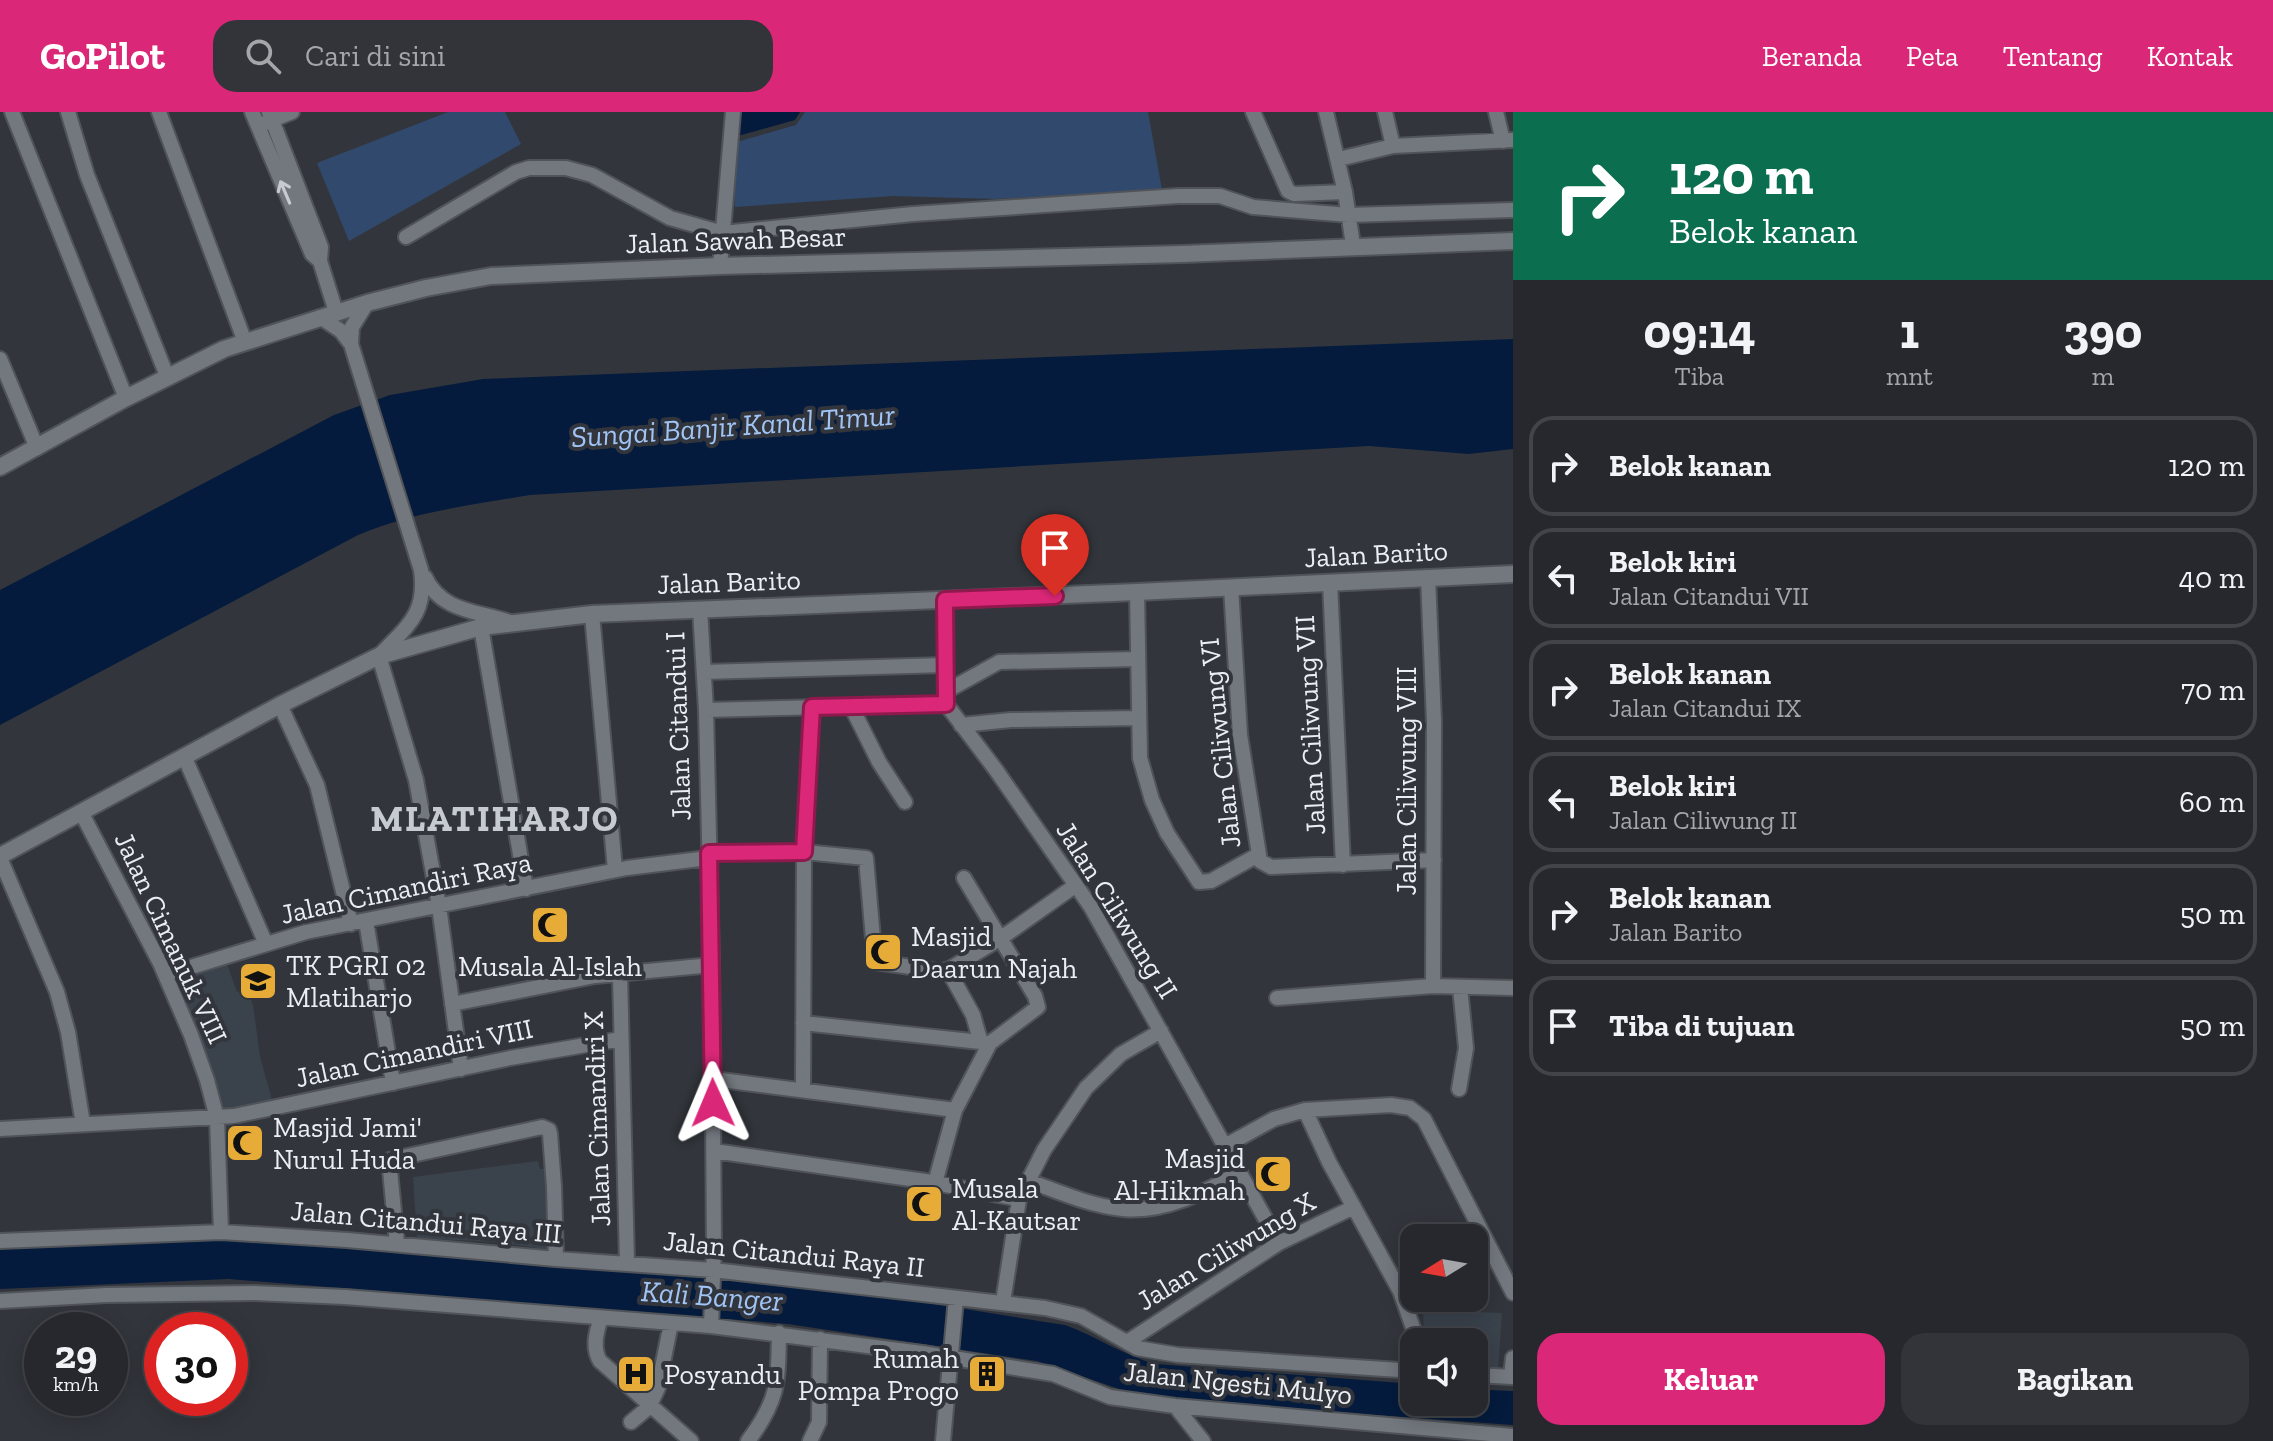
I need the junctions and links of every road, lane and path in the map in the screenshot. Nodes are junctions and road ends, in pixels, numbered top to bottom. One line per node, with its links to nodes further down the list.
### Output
1 (12, 112): 29 (street)
2 (68, 112): 28 (street)
3 (159, 112): 25 (street)
4 (292, 112): 10 (street)
5 (733, 112): 17 (street)
6 (1253, 112): 15 (street)
7 (1326, 112): 14 (street)
8 (1385, 112): 13 (street)
9 (1496, 112): 12 (street)
10 (271, 116): 11 (street); 21 (street)
11 (254, 119): 21 (street, one-way to 11)
12 (1508, 140): 13 (street)
13 (1393, 146): 14 (street)
14 (1339, 159): 15 (street)
15 (1347, 203): 16 (street); 17 (street); 20 (street)
16 (1513, 210)
17 (723, 233): 18 (street); 22 (street)
18 (406, 237)
19 (1513, 241): 20 (street, Jalan Sawah Besar)
20 (1353, 245): 22 (street, Jalan Sawah Besar)
21 (320, 261): 24 (street)
22 (720, 266): 23 (street, Jalan Sawah Besar)
23 (367, 303): 24 (street, Jalan Sawah Besar); 26 (street)
24 (328, 315): 25 (street, Jalan Sawah Besar); 26 (street)
25 (245, 342): 28 (street, Jalan Sawah Besar)
26 (352, 350): 32 (street)
27 (0, 359): 30 (street)
28 (167, 376): 29 (street, Jalan Sawah Besar)
29 (126, 398): 30 (street, Jalan Sawah Besar)
30 (37, 448): 31 (street, Jalan Sawah Besar)
31 (0, 467)
32 (421, 570): 41 (street); 43 (street)
33 (1513, 574): 34 (street, Jalan Barito)
34 (1428, 577): 35 (street, Jalan Barito); 61 (street, Jalan Ciliwung VIII)
35 (1330, 582): 36 (street, Jalan Barito); 62 (street, Jalan Ciliwung VII)
36 (1231, 587): 37 (street, Jalan Barito); 59 (street, Jalan Ciliwung VI)
37 (1137, 592): 38 (street, Jalan Barito); 44 (street)
38 (945, 600): 39 (street, Jalan Barito); 45 (street)
39 (700, 609): 40 (street, Jalan Barito); 46 (street, Jalan Citandui I)
40 (592, 614): 41 (street, Jalan Barito); 63 (street)
41 (510, 622): 42 (street, Jalan Barito)
42 (481, 627): 43 (street, Jalan Barito); 66 (street)
43 (379, 656): 48 (street, Jalan Barito); 67 (street)
44 (1137, 659): 47 (street); 52 (street)
45 (945, 665): 46 (street); 47 (street)
46 (704, 672): 51 (street, Jalan Citandui I)
47 (946, 698): 49 (street); 53 (street, Jalan Ciliwung II)
48 (280, 705): 54 (street, Jalan Barito); 68 (street)
49 (851, 706): 50 (street); 55 (street)
50 (812, 707): 51 (street); 57 (street)
51 (706, 710): 58 (street, Jalan Citandui I)
52 (1138, 718): 53 (street); 59 (street)
53 (961, 725): 65 (street, Jalan Ciliwung II)
54 (184, 756): 56 (street, Jalan Barito); 70 (street)
55 (905, 802)
56 (81, 812): 60 (street, Jalan Barito); 74 (street, Jalan Cimanuk VIII)
57 (804, 852): 58 (street, Jalan Cimandiri Raya); 72 (street, Jalan Cimandiri Raya); 80 (street)
58 (709, 855): 63 (street, Jalan Cimandiri Raya); 71 (street, Jalan Citandui I)
59 (1258, 855): 62 (street, Jalan Ciliwung VI)
60 (0, 857): 92 (street)
61 (1434, 860): 62 (street, Jalan Ciliwung VI); 75 (street, Jalan Ciliwung VIII)
62 (1343, 865)
63 (615, 870): 66 (street, Jalan Cimandiri Raya)
64 (964, 878): 69 (street)
65 (1076, 885): 69 (street); 81 (street, Jalan Ciliwung II)
66 (526, 889): 67 (street, Jalan Cimandiri Raya)
67 (439, 906): 68 (street, Jalan Cimandiri Raya); 79 (street)
68 (359, 922): 70 (street, Jalan Cimandiri Raya); 86 (street)
69 (1001, 938): 72 (street); 83 (street)
70 (266, 944): 74 (street, Jalan Cimandiri Raya)
71 (712, 965): 73 (street); 85 (street, Jalan Citandui I)
72 (948, 970): 83 (street)
73 (620, 974): 79 (street); 82 (street, Jalan Cimandiri X)
74 (165, 975): 91 (street, Jalan Cimanuk VIII)
75 (1433, 986): 76 (street); 78 (street)
76 (1460, 987): 77 (street); 88 (street)
77 (1513, 988)
78 (1277, 998)
79 (452, 1004): 84 (street)
80 (803, 1023): 83 (street); 87 (street)
81 (1161, 1031): 94 (street, Jalan Ciliwung II); 97 (street)
82 (621, 1039): 84 (street, Jalan Cimandiri VIII); 106 (street, Jalan Cimandiri X)
83 (986, 1043): 89 (street)
84 (461, 1069): 86 (street, Jalan Cimandiri VIII)
85 (713, 1079): 87 (street); 95 (street, Jalan Citandui I)
86 (393, 1083): 91 (street, Jalan Cimandiri VIII)
87 (803, 1089): 89 (street)
88 (1459, 1089)
89 (955, 1110): 98 (street)
90 (1305, 1110): 94 (street); 100 (street, Jalan Ciliwung X); 108 (street)
91 (217, 1118): 92 (street, Jalan Cimandiri VIII); 101 (street, Jalan Cimanuk VIII)
92 (83, 1124): 93 (street, Jalan Cimandiri VIII)
93 (0, 1129)
94 (1225, 1146): 96 (street, Jalan Ciliwung II)
95 (714, 1151): 98 (street); 107 (street, Jalan Citandui I)
96 (1240, 1172): 97 (street); 104 (street, Jalan Ciliwung II)
97 (1029, 1181): 99 (street)
98 (935, 1183): 99 (street)
99 (1019, 1199): 111 (street)
100 (1354, 1207): 104 (street, Jalan Ciliwung X); 115 (street, Jalan Ciliwung X)
101 (221, 1232): 102 (street, Jalan Citandui Raya III); 103 (street, Jalan Citandui Raya III)
102 (0, 1241)
103 (397, 1243): 105 (street, Jalan Citandui Raya III); 105 (street)
104 (1279, 1243): 118 (street, Jalan Ciliwung X)
105 (556, 1259): 106 (street, Jalan Citandui Raya III)
106 (627, 1263): 107 (street, Jalan Citandui Raya II)
107 (713, 1271): 110 (street, Jalan Citandui Raya II); 114 (street, Jalan Citandui I)
108 (1513, 1293)
109 (0, 1301): 112 (street, Jalan Ngesti Mulyo)
110 (956, 1301): 111 (street, Jalan Citandui Raya II); 119 (street)
111 (1003, 1302): 118 (street, Jalan Citandui Raya II)
112 (601, 1318): 113 (street, Jalan Ngesti Mulyo); 124 (street)
113 (671, 1323): 114 (street, Jalan Ngesti Mulyo); 124 (street)
114 (711, 1323): 116 (street, Jalan Ngesti Mulyo)
115 (1413, 1328)
116 (779, 1333): 117 (street, Jalan Ngesti Mulyo); 130 (street)
117 (820, 1339): 119 (street, Jalan Ngesti Mulyo); 131 (street)
118 (1127, 1342): 121 (street, Jalan Citandui Raya II)
119 (952, 1354): 125 (street, Jalan Ngesti Mulyo); 132 (street)
120 (1513, 1358): 123 (street)
121 (1400, 1370)
122 (1488, 1376): 123 (street)
123 (1512, 1377)
124 (651, 1404): 126 (street); 129 (street)
125 (1175, 1406): 127 (street, Jalan Ngesti Mulyo); 133 (street)
126 (631, 1422)
127 (1422, 1434): 128 (street, Jalan Ngesti Mulyo)
128 (1513, 1436)
129 (691, 1441)
130 (748, 1441)
131 (810, 1441)
132 (943, 1441)
133 (1203, 1441)

